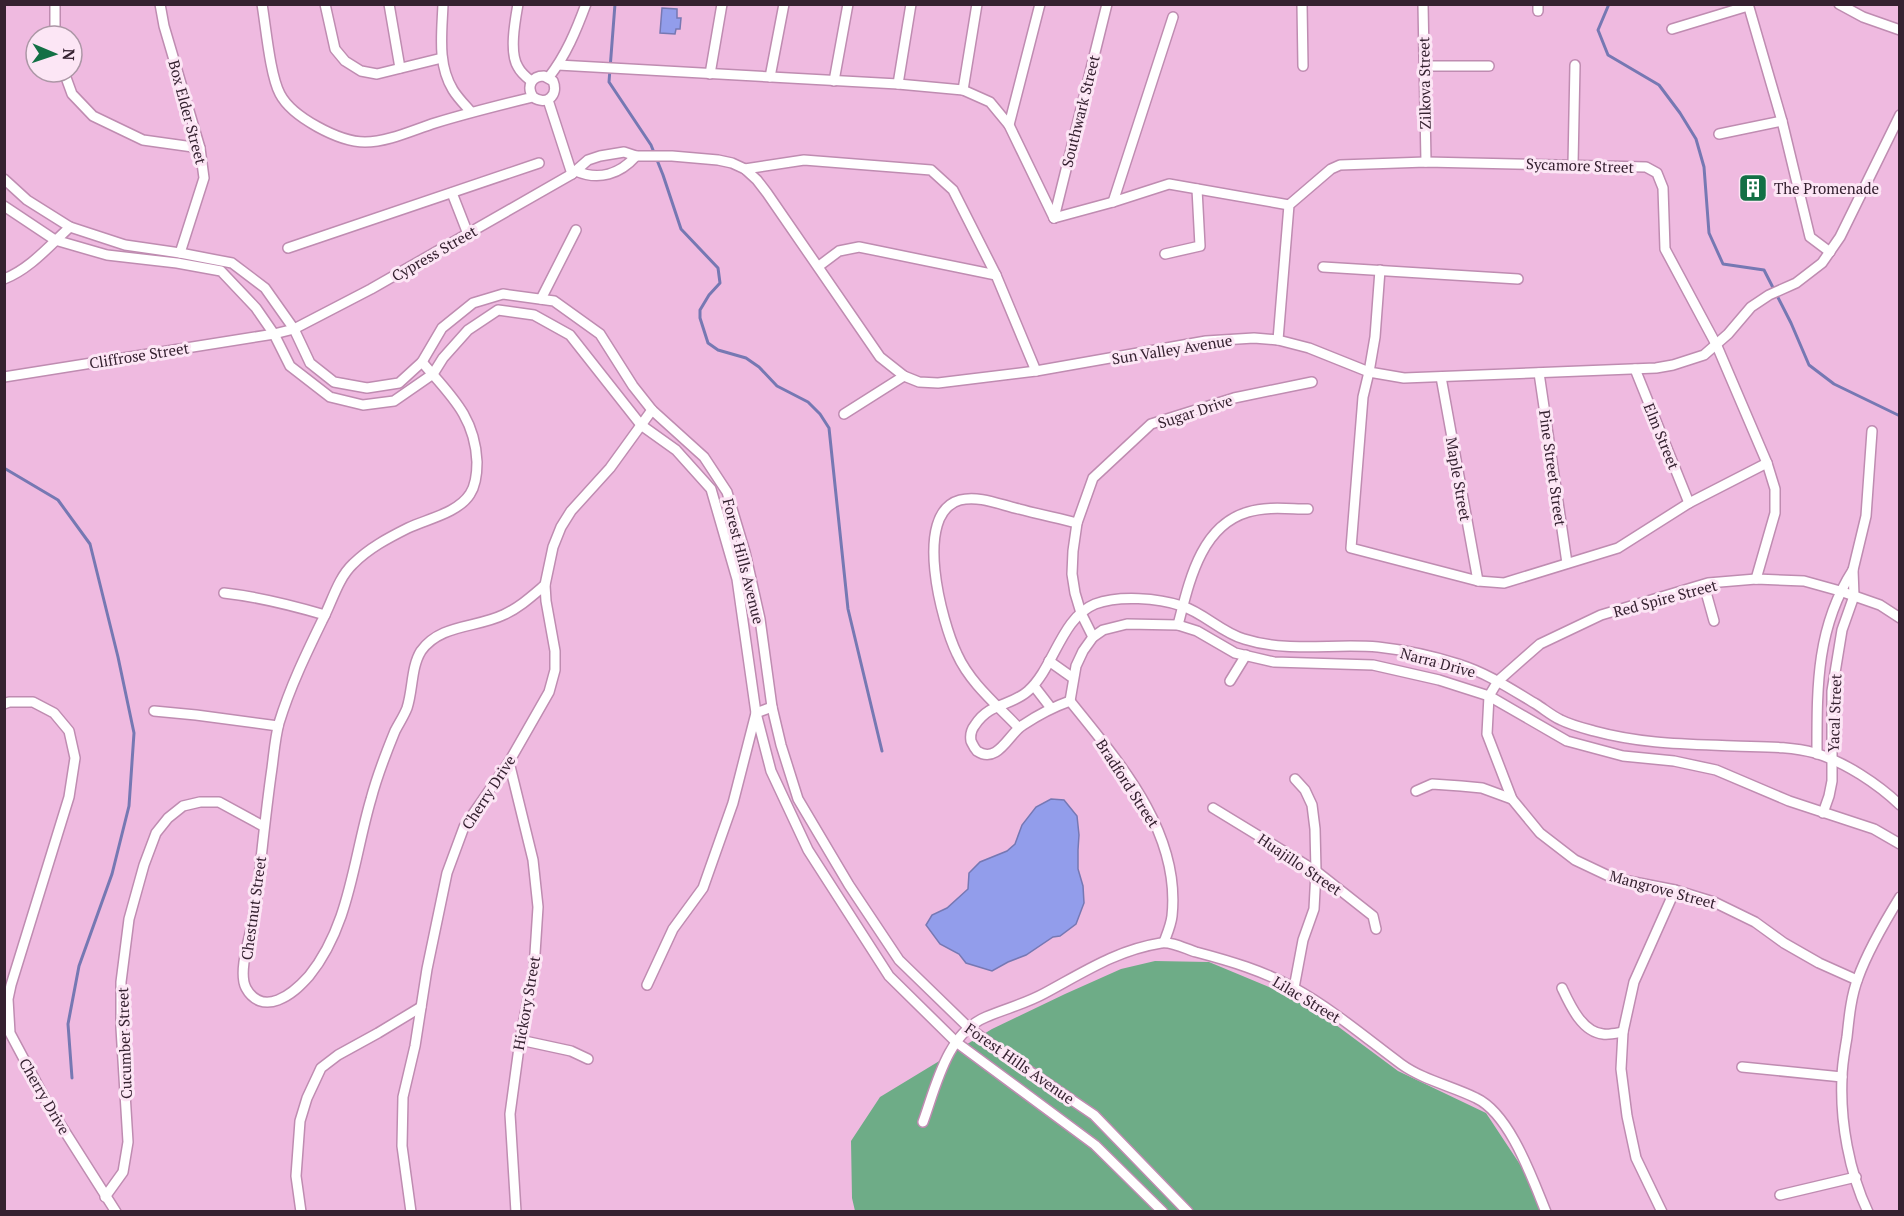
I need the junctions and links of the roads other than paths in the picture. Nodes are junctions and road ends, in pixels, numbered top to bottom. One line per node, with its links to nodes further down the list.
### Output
1 (55, 4): 21 (street)
2 (160, 4): 46 (street, Box Elder Street)
3 (262, 4): 41 (street)
4 (325, 4): 30 (street)
5 (388, 4): 30 (street)
6 (443, 4): 24 (street)
7 (518, 4): 34 (street)
8 (586, 4): 25 (street)
9 (722, 4): 31 (street)
10 (784, 4): 33 (street)
11 (848, 4): 35 (street)
12 (911, 4): 37 (street)
13 (977, 4): 38 (street)
14 (1040, 4): 44 (street)
15 (1107, 4): 59 (street, Southwark Street)
16 (1302, 4): 27 (street)
17 (1423, 4): 28 (street, Zilkova Street)
18 (1839, 4): 23 (street)
19 (1748, 5): 22 (street); 43 (street)
20 (1173, 17): 56 (street)
21 (55, 24)
22 (1672, 29)
23 (1899, 30)
24 (442, 58): 30 (street); 41 (street)
25 (558, 65): 31 (street); 32 (street)
26 (1575, 65): 50 (street)
27 (1303, 66)
28 (1424, 66): 29 (street); 48 (street, Zilkova Street)
29 (1489, 66)
30 (400, 68)
31 (710, 74): 33 (street)
32 (549, 77): 34 (street); 40 (street)
33 (770, 77): 35 (street)
34 (531, 81): 39 (street)
35 (834, 81): 37 (street)
36 (68, 84): 46 (street)
37 (898, 84): 38 (street)
38 (963, 90): 44 (street)
39 (533, 97): 40 (street); 41 (street)
40 (548, 100): 52 (street)
41 (471, 112)
42 (1899, 114): 65 (street, Sun Valley Avenue)
43 (1782, 121): 45 (street); 65 (street)
44 (1009, 125): 59 (street)
45 (1719, 134)
46 (200, 148): 66 (street, Box Elder Street)
47 (636, 156): 51 (street, Sun Valley Avenue); 52 (street, Sun Valley Avenue); 52 (street)
48 (1426, 162): 50 (street, Sycamore Street); 57 (street, Sycamore Street)
49 (539, 163): 55 (street)
50 (1573, 164): 78 (street, Sycamore Street)
51 (745, 169): 68 (street, Sun Valley Avenue); 71 (street)
52 (574, 172): 62 (street, Cypress Street)
53 (4, 178): 60 (street, Forest Hills Avenue)
54 (1197, 189): 56 (street); 57 (street); 67 (street)
55 (452, 193): 62 (street); 64 (street)
56 (1113, 202): 59 (street)
57 (1289, 205): 77 (street)
58 (4, 207): 63 (street, Forest Hills Avenue)
59 (1054, 218)
60 (69, 227): 63 (street); 66 (street, Forest Hills Avenue)
61 (576, 230): 74 (street)
62 (468, 234): 75 (street, Cypress Street)
63 (55, 240): 72 (street); 76 (street, Forest Hills Avenue)
64 (288, 248)
65 (1830, 252): 78 (street, Sun Valley Avenue)
66 (180, 253): 75 (street, Forest Hills Avenue)
67 (1165, 254)
68 (819, 266): 71 (street); 85 (street, Sun Valley Avenue)
69 (1323, 267): 70 (street)
70 (1380, 270): 73 (street); 82 (street)
71 (996, 275): 81 (street)
72 (4, 279)
73 (1518, 279)
74 (541, 299): 79 (street, Forest Hills Avenue); 89 (street, Forest Hills Avenue)
75 (294, 329): 76 (street, Cypress Street); 79 (street, Forest Hills Avenue)
76 (274, 334): 84 (street, Forest Hills Avenue); 86 (street, Cliffrose Street)
77 (1278, 340): 81 (street, Sun Valley Avenue); 82 (street, Sun Valley Avenue)
78 (1716, 346): 80 (street, Sun Valley Avenue); 93 (street, Sycamore Street)
79 (422, 362): 84 (street, Chestnut Street)
80 (1635, 369): 83 (street, Sun Valley Avenue); 94 (street, Elm Street)
81 (1036, 371): 85 (street, Sun Valley Avenue)
82 (1369, 372): 87 (street, Sun Valley Avenue); 100 (street)
83 (1539, 374): 87 (street, Sun Valley Avenue); 97 (street, Pine Street Street)
84 (433, 375): 91 (street, Forest Hills Avenue); 108 (street, Chestnut Street)
85 (904, 376): 90 (street)
86 (4, 377)
87 (1441, 377): 100 (street, Maple Street)
88 (1312, 382): 96 (street, Sugar Drive)
89 (652, 410): 91 (street, Cherry Drive); 123 (street, Forest Hills Avenue)
90 (844, 414)
91 (641, 425): 101 (street, Cherry Drive); 126 (street, Forest Hills Avenue)
92 (1872, 431): 98 (street)
93 (1767, 462): 94 (street); 99 (street, Sycamore Street)
94 (1689, 503): 97 (street)
95 (1308, 509): 106 (street)
96 (1077, 523): 107 (street, Sugar Drive); 122 (street)
97 (1567, 563): 100 (street)
98 (1853, 570): 103 (street, Yacal Street); 105 (street)
99 (1756, 579): 102 (street, Red Spire Street); 103 (street, Red Spire Street)
100 (1478, 581)
101 (545, 585): 131 (street, Cherry Drive); 138 (street, Chestnut Street)
102 (1704, 585): 110 (street); 117 (street, Red Spire Street)
103 (1840, 591): 105 (street, Red Spire Street); 129 (street, Yacal Street)
104 (224, 593): 108 (street)
105 (1854, 596): 109 (street, Red Spire Street); 130 (street, Yacal Street)
106 (1183, 606): 107 (street, Narra Drive); 111 (street); 117 (street, Narra Drive)
107 (1081, 614): 112 (street, Sugar Drive); 114 (street, Narra Drive)
108 (325, 615): 127 (street, Chestnut Street)
109 (1899, 618)
110 (1714, 621)
111 (1178, 625): 112 (street, Narra Drive); 113 (street, Narra Drive)
112 (1093, 637): 115 (street)
113 (1246, 655): 116 (street); 119 (street, Narra Drive)
114 (1049, 661): 115 (street); 118 (street, Narra Drive)
115 (1073, 678): 120 (street)
116 (1230, 681)
117 (1498, 681): 119 (street, Red Spire Street); 129 (street, Narra Drive)
118 (1034, 686): 122 (street); 124 (street)
119 (1489, 696): 134 (street, Mangrove Street); 137 (street, Narra Drive)
120 (1070, 701): 124 (street); 144 (street, Bradford Street)
121 (4, 704): 150 (street, Cherry Drive)
122 (997, 705): 128 (street); 128 (street)
123 (772, 707): 126 (street); 151 (street, Forest Hills Avenue)
124 (1051, 708): 128 (street)
125 (154, 711): 127 (street)
126 (756, 713): 146 (street); 154 (street, Forest Hills Avenue)
127 (278, 726): 138 (street, Chestnut Street)
128 (1018, 727)
129 (1817, 754): 130 (street, Narra Drive)
130 (1833, 761): 135 (street, Narra Drive); 137 (street, Yacal Street)
131 (509, 762): 149 (street, Cherry Drive); 153 (street, Hickory Street)
132 (1295, 779): 140 (street)
133 (1416, 791): 134 (street)
134 (1512, 799): 141 (street, Mangrove Street)
135 (1899, 805)
136 (1212, 808): 140 (street, Huajillo Street)
137 (1823, 813): 139 (street, Narra Drive)
138 (263, 826): 161 (street, Cucumber Street)
139 (1899, 843)
140 (1316, 871): 143 (street, Huajillo Street); 147 (street)
141 (1675, 890): 145 (street, Mangrove Street); 152 (street)
142 (1899, 897): 145 (street)
143 (1376, 929)
144 (1164, 942): 147 (street, Lilac Street); 151 (street)
145 (1857, 980): 157 (street)
146 (647, 985)
147 (1294, 988): 168 (street, Lilac Street)
148 (1562, 988): 152 (street)
149 (422, 1007): 163 (street); 164 (street, Cherry Drive)
150 (6, 1019): 161 (street, Cherry Drive)
151 (968, 1027): 154 (street); 167 (street, Forest Hills Avenue)
152 (1623, 1032): 169 (street)
153 (520, 1040): 155 (street); 165 (street, Hickory Street)
154 (956, 1042): 158 (street); 166 (street, Forest Hills Avenue)
155 (588, 1059)
156 (1742, 1067): 157 (street)
157 (1842, 1077): 159 (street)
158 (922, 1122)
159 (1856, 1177): 160 (street); 170 (street)
160 (1780, 1195)
161 (105, 1197): 162 (street, Cherry Drive)
162 (116, 1212)
163 (301, 1212)
164 (411, 1212)
165 (516, 1212)
166 (1163, 1212)
167 (1188, 1212)
168 (1546, 1212)
169 (1662, 1212)
170 (1868, 1212)

